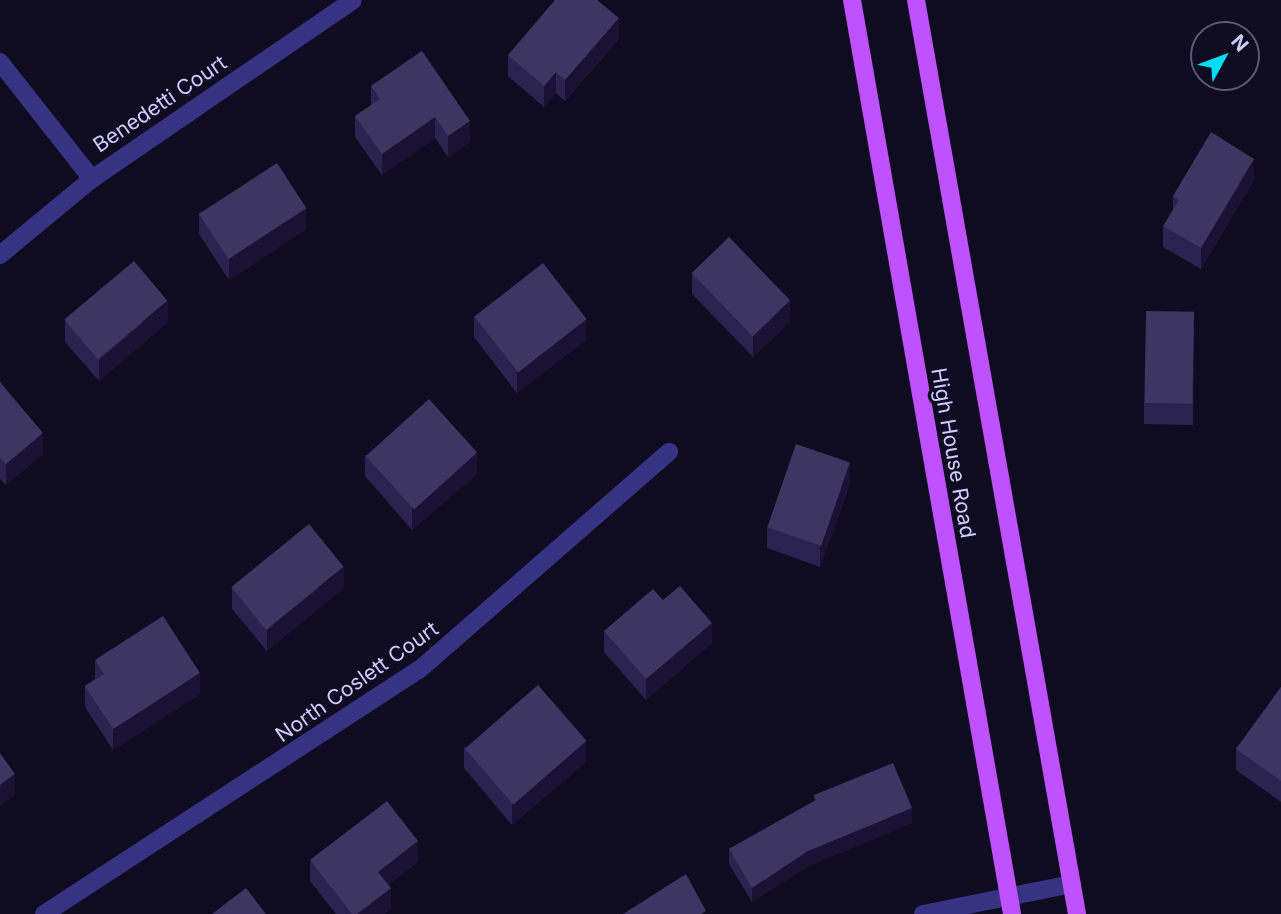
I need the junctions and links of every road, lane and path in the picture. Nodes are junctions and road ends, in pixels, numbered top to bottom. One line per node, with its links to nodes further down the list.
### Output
1 (353, 0): 5 (street, Benedetti Court)
2 (852, 0): 9 (main road, High House Road)
3 (916, 0): 8 (main road, High House Road)
4 (0, 62): 5 (street)
5 (92, 179): 6 (street, Benedetti Court)
6 (0, 255)
7 (669, 452): 10 (street, North Coslett Court)
8 (1072, 884): 9 (street); 12 (main road, High House Road)
9 (1010, 906): 11 (street)
10 (44, 914)
11 (923, 914)
12 (1077, 914)

